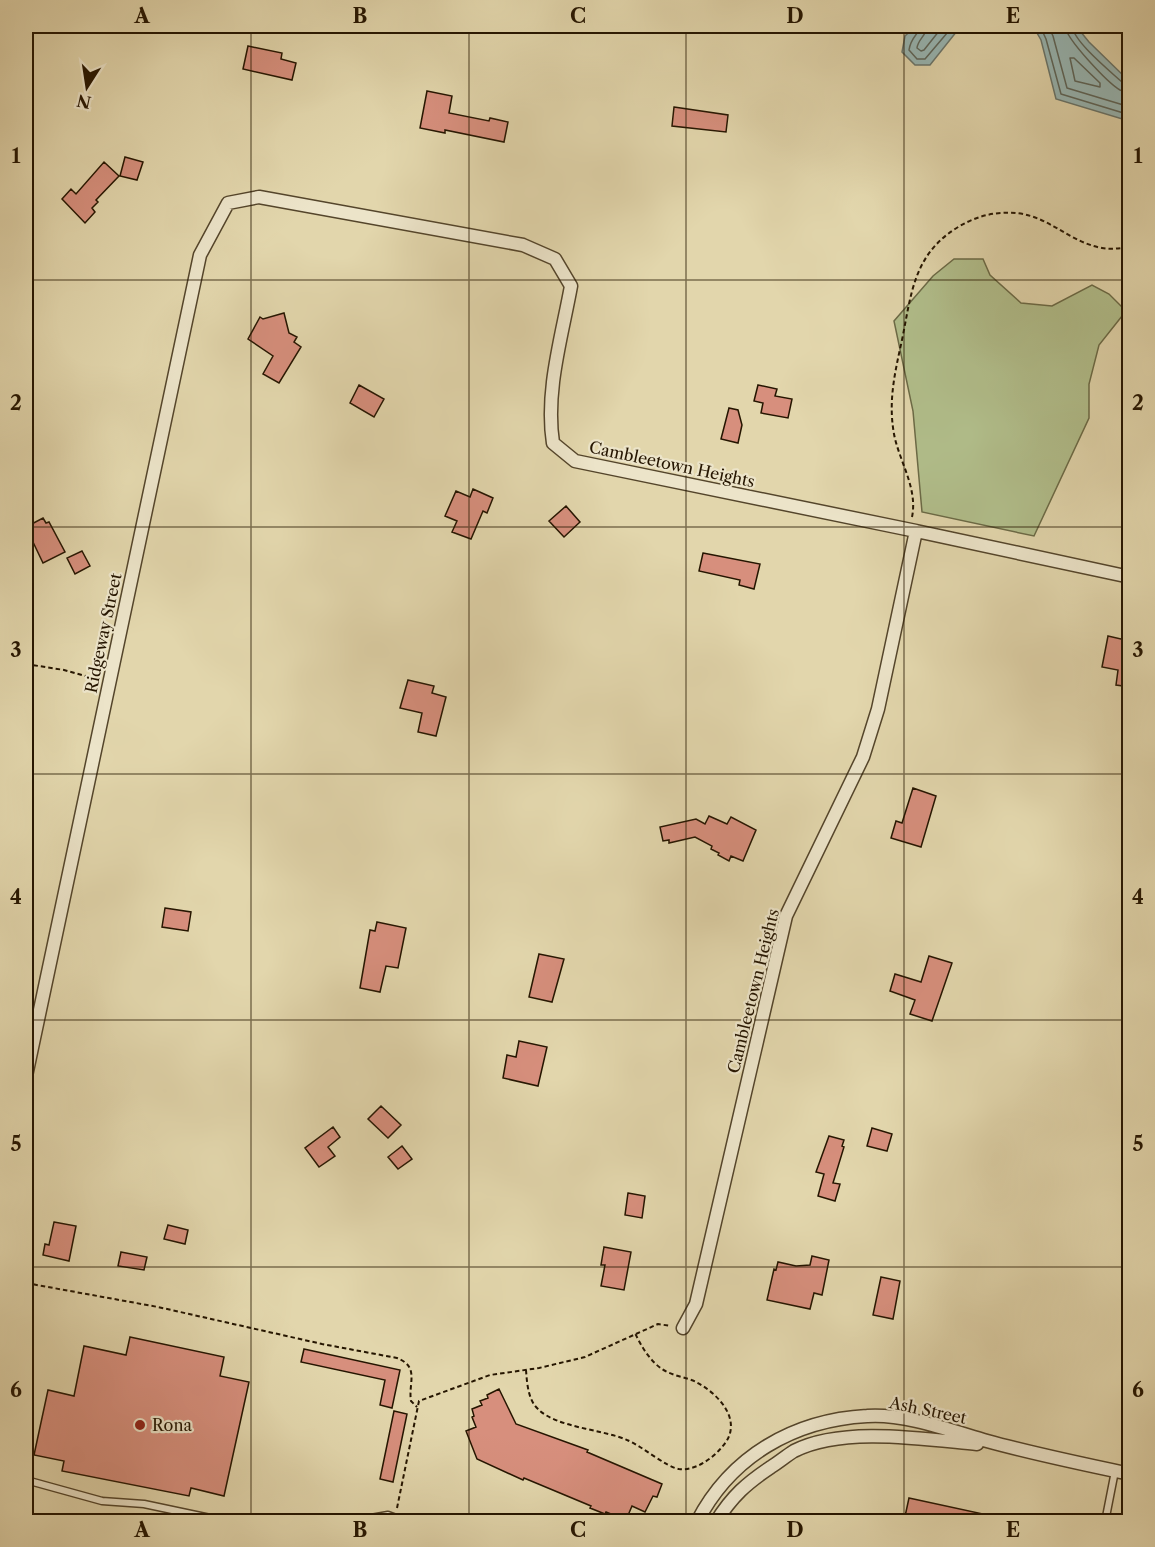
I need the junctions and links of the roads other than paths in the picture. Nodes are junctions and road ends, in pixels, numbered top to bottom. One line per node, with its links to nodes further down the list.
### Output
1 (228, 203): 2 (street, Cambleetown Heights); 4 (street, Ridgeway Street)
2 (912, 530): 3 (street, Cambleetown Heights); 5 (street, Cambleetown Heights)
3 (1130, 577)
4 (26, 1076)
5 (683, 1328)
6 (1011, 1447): 7 (street, Ash Street); 13 (street, Ash Street); 14 (street, Ash Street)
7 (1115, 1471): 8 (street, Ash Street); 15 (lane)
8 (1130, 1474)
9 (26, 1480): 10 (lane)
10 (229, 1521)
11 (348, 1521): 12 (lane)
12 (407, 1521)
13 (697, 1521)
14 (716, 1521)
15 (1105, 1521)

